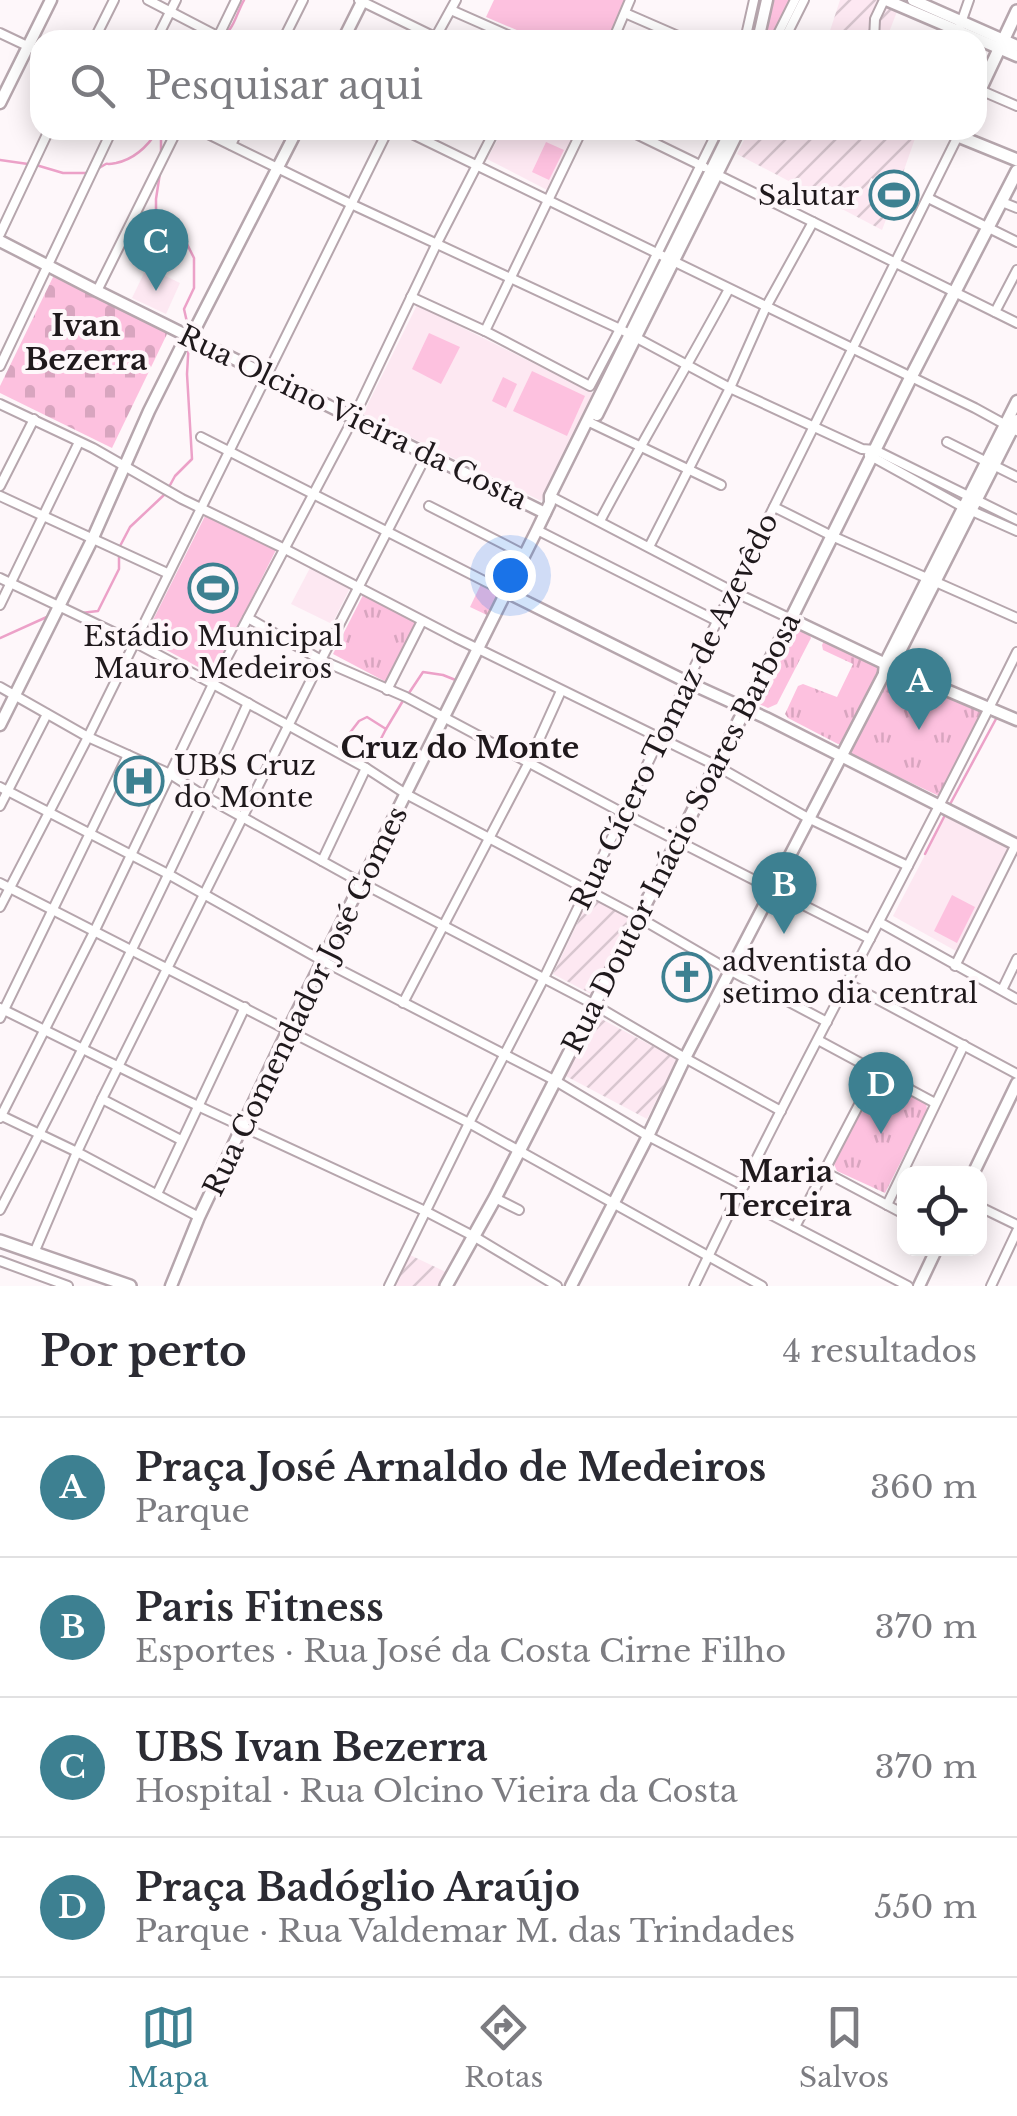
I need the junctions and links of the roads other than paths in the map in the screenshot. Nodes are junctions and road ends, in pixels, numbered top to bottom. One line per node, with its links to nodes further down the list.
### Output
1 (50, 0): 21 (street)
2 (114, 0): 22 (street)
3 (148, 0): 18 (street)
4 (176, 0): 18 (street)
5 (236, 0): 25 (street)
6 (302, 0): 26 (street)
7 (456, 0): 17 (street)
8 (630, 0): 19 (street)
9 (754, 0): 33 (street)
10 (766, 0): 34 (street)
11 (795, 0): 35 (street)
12 (804, 0): 36 (street)
13 (885, 0): 37 (street); 38 (street)
14 (913, 0): 39 (street)
15 (969, 0): 40 (street)
16 (362, 1): 27 (street); 28 (street)
17 (451, 10): 29 (street); 30 (street)
18 (170, 11): 23 (street); 24 (street)
19 (624, 12): 31 (street); 32 (street)
20 (1017, 12): 44 (main road)
21 (36, 30)
22 (99, 30)
23 (161, 30)
24 (206, 30)
25 (224, 30)
26 (288, 30)
27 (347, 30)
28 (419, 30)
29 (441, 30)
30 (496, 30)
31 (617, 30)
32 (664, 30)
33 (747, 30)
34 (760, 30)
35 (780, 30)
36 (789, 30)
37 (874, 30)
38 (956, 30)
39 (957, 30)
40 (958, 30)
41 (0, 33): 45 (street)
42 (987, 40): 44 (street)
43 (30, 42): 45 (street)
44 (1001, 44): 46 (street); 47 (street); 48 (main road)
45 (28, 46): 50 (street)
46 (1017, 46)
47 (1017, 56)
48 (987, 73)
49 (987, 94): 51 (street)
50 (0, 104)
51 (1017, 106)
52 (44, 140): 79 (street)
53 (107, 140): 84 (street)
54 (171, 140): 88 (street)
55 (220, 140): 66 (street)
56 (233, 140): 66 (street)
57 (292, 140): 69 (street)
58 (383, 140): 75 (street)
59 (424, 140): 68 (street)
60 (489, 140): 68 (street)
61 (577, 140): 73 (street)
62 (648, 140): 70 (street)
63 (725, 140): 70 (street, Rua Comendador José Gomes)
64 (957, 140): 72 (street, Rua Cícero Tomaz de Azevêdo)
65 (975, 140): 67 (main road)
66 (230, 145): 69 (street)
67 (1017, 160)
68 (475, 166): 73 (street); 81 (street)
69 (278, 169): 75 (street); 96 (street)
70 (709, 170): 77 (street); 82 (street, Rua Comendador José Gomes)
71 (1017, 171): 74 (main road, Rua Doutor Inácio Soares Barbosa)
72 (928, 198): 78 (street); 83 (street, Rua Cícero Tomaz de Azevêdo)
73 (549, 202): 82 (street); 86 (street)
74 (1002, 202): 76 (street); 78 (main road, Rua Doutor Inácio Soares Barbosa)
75 (351, 204): 81 (street); 100 (street)
76 (1017, 208)
77 (813, 222): 83 (street); 91 (street)
78 (988, 228): 80 (street); 89 (main road, Rua Doutor Inácio Soares Barbosa)
79 (0, 238): 84 (street, Rua Olcino Vieira da Costa)
80 (1017, 242)
81 (437, 243): 86 (street); 90 (street)
82 (666, 258): 87 (street); 95 (street, Rua Comendador José Gomes)
83 (895, 264): 89 (street); 97 (street, Rua Cícero Tomaz de Azevêdo)
84 (47, 266): 88 (street, Rua Olcino Vieira da Costa); 99 (street)
85 (1017, 270): 92 (street)
86 (510, 278): 94 (street); 95 (street)
87 (729, 290): 91 (street); 98 (street)
88 (97, 291): 96 (street, Rua Olcino Vieira da Costa)
89 (956, 292): 92 (street); 101 (main road, Rua Doutor Inácio Soares Barbosa)
90 (411, 297): 94 (street); 105 (street)
91 (766, 307): 97 (street); 102 (street)
92 (996, 312): 93 (street)
93 (1017, 323)
94 (485, 332): 95 (street)
95 (629, 334): 98 (street); 107 (street, Rua Comendador José Gomes)
96 (190, 336): 100 (street, Rua Olcino Vieira da Costa); 118 (street)
97 (852, 348): 101 (street); 109 (street, Rua Cícero Tomaz de Azevêdo)
98 (688, 365): 102 (street); 113 (street)
99 (0, 366)
100 (265, 375): 105 (street, Rua Olcino Vieira da Costa); 114 (street)
101 (911, 377): 108 (street); 115 (main road, Rua Doutor Inácio Soares Barbosa)
102 (730, 388): 109 (street); 119 (street)
103 (1017, 400): 108 (street)
104 (0, 404): 106 (street)
105 (353, 418): 116 (street, Rua Olcino Vieira da Costa); 123 (street)
106 (34, 419): 111 (street); 122 (street)
107 (590, 423): 113 (street); 125 (street, Rua Comendador José Gomes)
108 (1013, 426): 117 (street)
109 (814, 427): 115 (street); 128 (street, Rua Cícero Tomaz de Azevêdo)
110 (201, 437): 114 (street)
111 (79, 442): 118 (street); 130 (street)
112 (946, 442): 117 (street)
113 (639, 446): 119 (street); 132 (street)
114 (229, 452): 123 (street); 129 (street)
115 (869, 452): 126 (street); 136 (main road, Rua Doutor Inácio Soares Barbosa)
116 (427, 454): 125 (street, Rua Olcino Vieira da Costa); 134 (street)
117 (990, 464): 120 (street); 126 (street)
118 (124, 467): 129 (street); 137 (street)
119 (688, 469): 121 (street); 138 (street)
120 (1017, 478)
121 (720, 484)
122 (0, 486)
123 (314, 494): 134 (street); 139 (street)
124 (0, 496): 130 (street)
125 (550, 502): 132 (street); 133 (street, Rua Comendador José Gomes)
126 (970, 504): 131 (street); 135 (street); 143 (street)
127 (429, 506): 140 (street)
128 (774, 507): 136 (street); 146 (street, Rua Cícero Tomaz de Azevêdo)
129 (200, 508): 139 (street); 141 (street)
130 (44, 516): 137 (street); 144 (street)
131 (1017, 520)
132 (600, 521): 138 (street)
133 (537, 530): 140 (street, Rua Comendador José Gomes); 154 (street, Rua Olcino Vieira da Costa)
134 (386, 531): 145 (street); 147 (street)
135 (1017, 531)
136 (832, 536): 143 (street); 152 (main road, Rua Doutor Inácio Soares Barbosa)
137 (92, 540): 141 (street); 149 (street)
138 (649, 547): 146 (street)
139 (285, 549): 145 (street); 150 (street)
140 (525, 555): 147 (street, Rua Comendador José Gomes)
141 (168, 573): 155 (street)
142 (0, 578): 144 (street)
143 (930, 580): 151 (street); 159 (street)
144 (11, 583): 148 (street); 149 (street)
145 (358, 588): 153 (street); 158 (street)
146 (732, 591): 152 (street); 154 (street, Rua Cícero Tomaz de Azevêdo)
147 (506, 592): 156 (street, Rua Comendador José Gomes); 160 (street)
148 (0, 605)
149 (59, 606): 155 (street); 165 (street)
150 (248, 618): 158 (street); 161 (street)
151 (1017, 618)
152 (791, 619): 159 (street); 168 (main road, Rua Doutor Inácio Soares Barbosa)
153 (422, 621): 156 (street); 163 (street)
154 (717, 621): 160 (street, Rua Cícero Tomaz de Azevêdo)
155 (134, 642): 161 (street); 174 (street)
156 (478, 649): 164 (street); 170 (street, Rua Comendador José Gomes)
157 (1017, 652): 167 (street)
158 (321, 660): 163 (street); 173 (street)
159 (887, 668): 167 (street); 177 (street)
160 (687, 682): 168 (street); 175 (street, Rua Cícero Tomaz de Azevêdo)
161 (213, 684): 166 (street); 181 (street)
162 (0, 687): 165 (street)
163 (387, 690): 170 (street)
164 (561, 690): 175 (street); 178 (street)
165 (16, 695): 169 (street); 172 (street)
166 (248, 703): 173 (street); 184 (street)
167 (989, 708): 171 (street); 186 (street)
168 (746, 709): 177 (street); 179 (main road, Rua Doutor Inácio Soares Barbosa)
169 (47, 714): 174 (street); 182 (street)
170 (443, 717): 178 (street); 183 (street, Rua Comendador José Gomes)
171 (1017, 720)
172 (0, 725)
173 (290, 725): 180 (street); 189 (street)
174 (88, 737): 176 (street); 187 (street)
175 (659, 739): 179 (street); 188 (street, Rua Cícero Tomaz de Azevêdo)
176 (128, 755): 181 (street); 191 (street)
177 (841, 756): 186 (street); 190 (street)
178 (528, 764): 188 (street); 192 (street)
179 (715, 765): 190 (street); 193 (main road, Rua Doutor Inácio Soares Barbosa)
180 (366, 768): 183 (street); 196 (street)
181 (170, 774): 184 (street); 195 (street)
182 (4, 789): 185 (street); 187 (street)
183 (406, 794): 192 (street); 199 (street, Rua Comendador José Gomes)
184 (206, 797): 189 (street); 198 (street)
185 (0, 806)
186 (940, 807): 194 (street); 197 (street)
187 (49, 812): 191 (street); 201 (street)
188 (623, 813): 193 (street); 203 (street, Rua Cícero Tomaz de Azevêdo)
189 (243, 817): 196 (street); 204 (street)
190 (808, 818): 197 (street); 202 (street)
191 (88, 834): 195 (street); 206 (street)
192 (489, 837): 203 (street); 209 (street)
193 (678, 840): 202 (street); 207 (main road, Rua Doutor Inácio Soares Barbosa)
194 (1017, 844): 215 (street)
195 (131, 855): 198 (street); 210 (street)
196 (322, 861): 199 (street)
197 (908, 866): 208 (street)
198 (168, 874): 204 (street); 212 (street)
199 (360, 882): 209 (street); 214 (street, Rua Comendador José Gomes)
200 (0, 883): 201 (street)
201 (10, 888): 205 (street); 206 (street)
202 (773, 888): 211 (street); 217 (street)
203 (586, 889): 207 (street); 218 (street, Rua Cícero Tomaz de Azevêdo)
204 (203, 894): 214 (street); 216 (street)
205 (0, 908)
206 (52, 909): 210 (street); 225 (street)
207 (638, 918): 217 (street); 223 (main road, Rua Doutor Inácio Soares Barbosa)
208 (879, 922): 211 (street); 215 (street)
209 (445, 926): 218 (street); 222 (street)
210 (95, 930): 212 (street); 227 (street)
211 (870, 938): 219 (street)
212 (132, 949): 216 (street); 231 (street)
213 (1017, 960): 220 (street)
214 (324, 962): 222 (street); 228 (street, Rua Comendador José Gomes)
215 (955, 966): 220 (street)
216 (168, 968): 224 (street); 234 (street)
217 (731, 971): 226 (street); 233 (street)
218 (544, 978): 223 (street); 232 (street, Rua Cícero Tomaz de Azevêdo)
219 (848, 983): 226 (street); 230 (street)
220 (1002, 990): 221 (street)
221 (1017, 998)
222 (403, 1002): 232 (street)
223 (593, 1004): 233 (street); 237 (main road, Rua Doutor Inácio Soares Barbosa)
224 (245, 1007): 228 (street); 241 (street)
225 (1, 1012): 227 (street)
226 (826, 1022): 229 (street)
227 (45, 1029): 231 (street); 243 (street)
228 (288, 1030): 244 (street); 245 (street, Rua Comendador José Gomes)
229 (818, 1040): 235 (street); 242 (street)
230 (964, 1045): 236 (street); 240 (street)
231 (84, 1048): 234 (street); 246 (street)
232 (504, 1055): 237 (street); 244 (street, Rua Cícero Tomaz de Azevêdo)
233 (685, 1058): 242 (street); 247 (street)
234 (119, 1066): 239 (street); 241 (street)
235 (876, 1072): 240 (street); 252 (street)
236 (1017, 1074)
237 (554, 1080): 247 (street); 249 (main road, Rua Doutor Inácio Soares Barbosa)
238 (1017, 1083): 251 (street)
239 (102, 1099): 248 (street); 250 (street)
240 (935, 1103): 258 (street)
241 (198, 1106): 245 (street); 248 (street)
242 (782, 1110): 253 (street)
243 (0, 1116): 246 (street)
244 (469, 1123): 249 (street); 262 (street, Rua Cícero Tomaz de Azevêdo)
245 (243, 1126): 262 (street); 264 (street, Rua Comendador José Gomes)
246 (40, 1134): 250 (street); 259 (street)
247 (648, 1136): 253 (street); 257 (street)
248 (181, 1140): 254 (street)
249 (518, 1151): 255 (main road, Rua Doutor Inácio Soares Barbosa); 257 (street)
250 (77, 1152): 254 (street); 269 (street)
251 (978, 1166)
252 (823, 1171): 258 (street); 265 (street)
253 (744, 1186): 256 (street)
254 (156, 1194): 264 (street)
255 (495, 1198): 260 (street); 267 (main road, Rua Doutor Inácio Soares Barbosa)
256 (739, 1198): 265 (street); 271 (street)
257 (612, 1204): 271 (street); 279 (street)
258 (887, 1205): 261 (street)
259 (0, 1210)
260 (519, 1210)
261 (897, 1210)
262 (425, 1211): 267 (street); 276 (street, Rua Cícero Tomaz de Azevêdo)
263 (987, 1211): 266 (street)
264 (199, 1218): 275 (street, Rua Comendador José Gomes)
265 (795, 1227): 282 (street)
266 (1017, 1228): 284 (street)
267 (475, 1237): 277 (main road, Rua Doutor Inácio Soares Barbosa); 278 (street)
268 (0, 1241): 269 (main road)
269 (34, 1253): 274 (main road)
270 (933, 1256): 283 (street)
271 (708, 1257): 280 (street); 281 (street)
272 (0, 1261): 273 (street)
273 (68, 1286)
274 (130, 1286)
275 (171, 1286)
276 (389, 1286)
277 (446, 1286)
278 (557, 1286)
279 (571, 1286)
280 (694, 1286)
281 (762, 1286)
282 (908, 1286)
283 (919, 1286)
284 (991, 1286)

